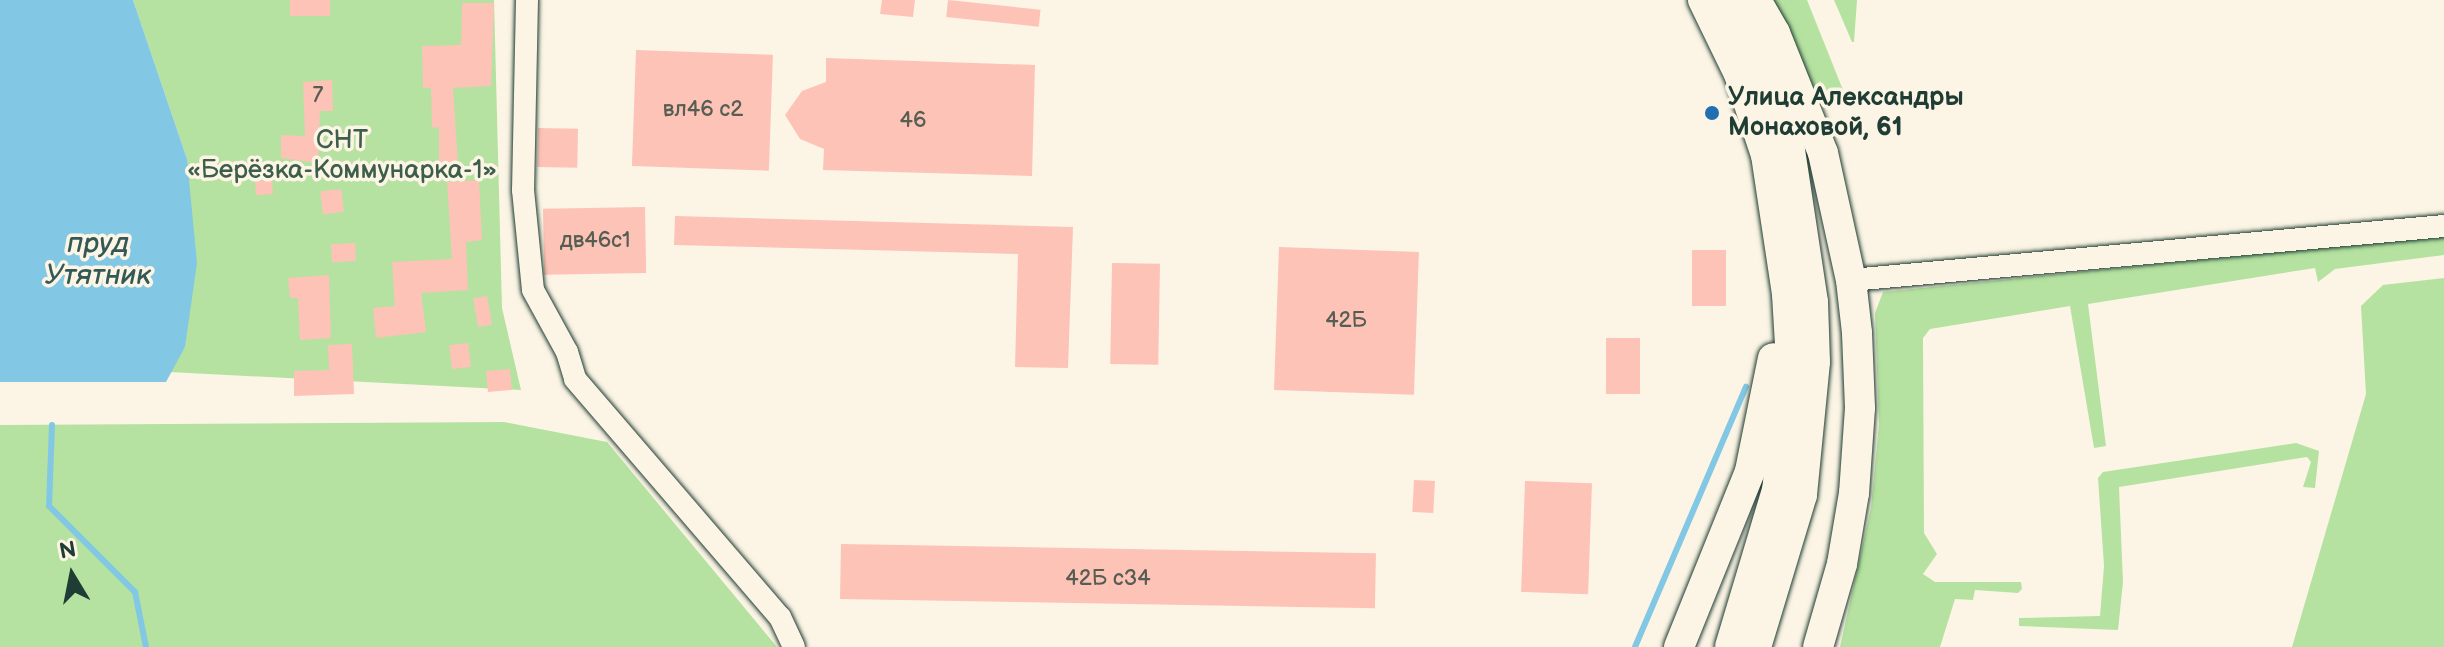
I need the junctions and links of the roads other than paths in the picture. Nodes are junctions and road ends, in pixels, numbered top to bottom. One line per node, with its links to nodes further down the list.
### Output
1 (527, 0): 8 (street)
2 (1703, 0): 6 (main road)
3 (1734, 0): 11 (main road)
4 (1756, 0): 7 (main road)
5 (2444, 226): 7 (street)
6 (1781, 249): 9 (main road); 10 (main road)
7 (1851, 280): 12 (main road)
8 (794, 647)
9 (1679, 647)
10 (1730, 647)
11 (1756, 647)
12 (1818, 647)

